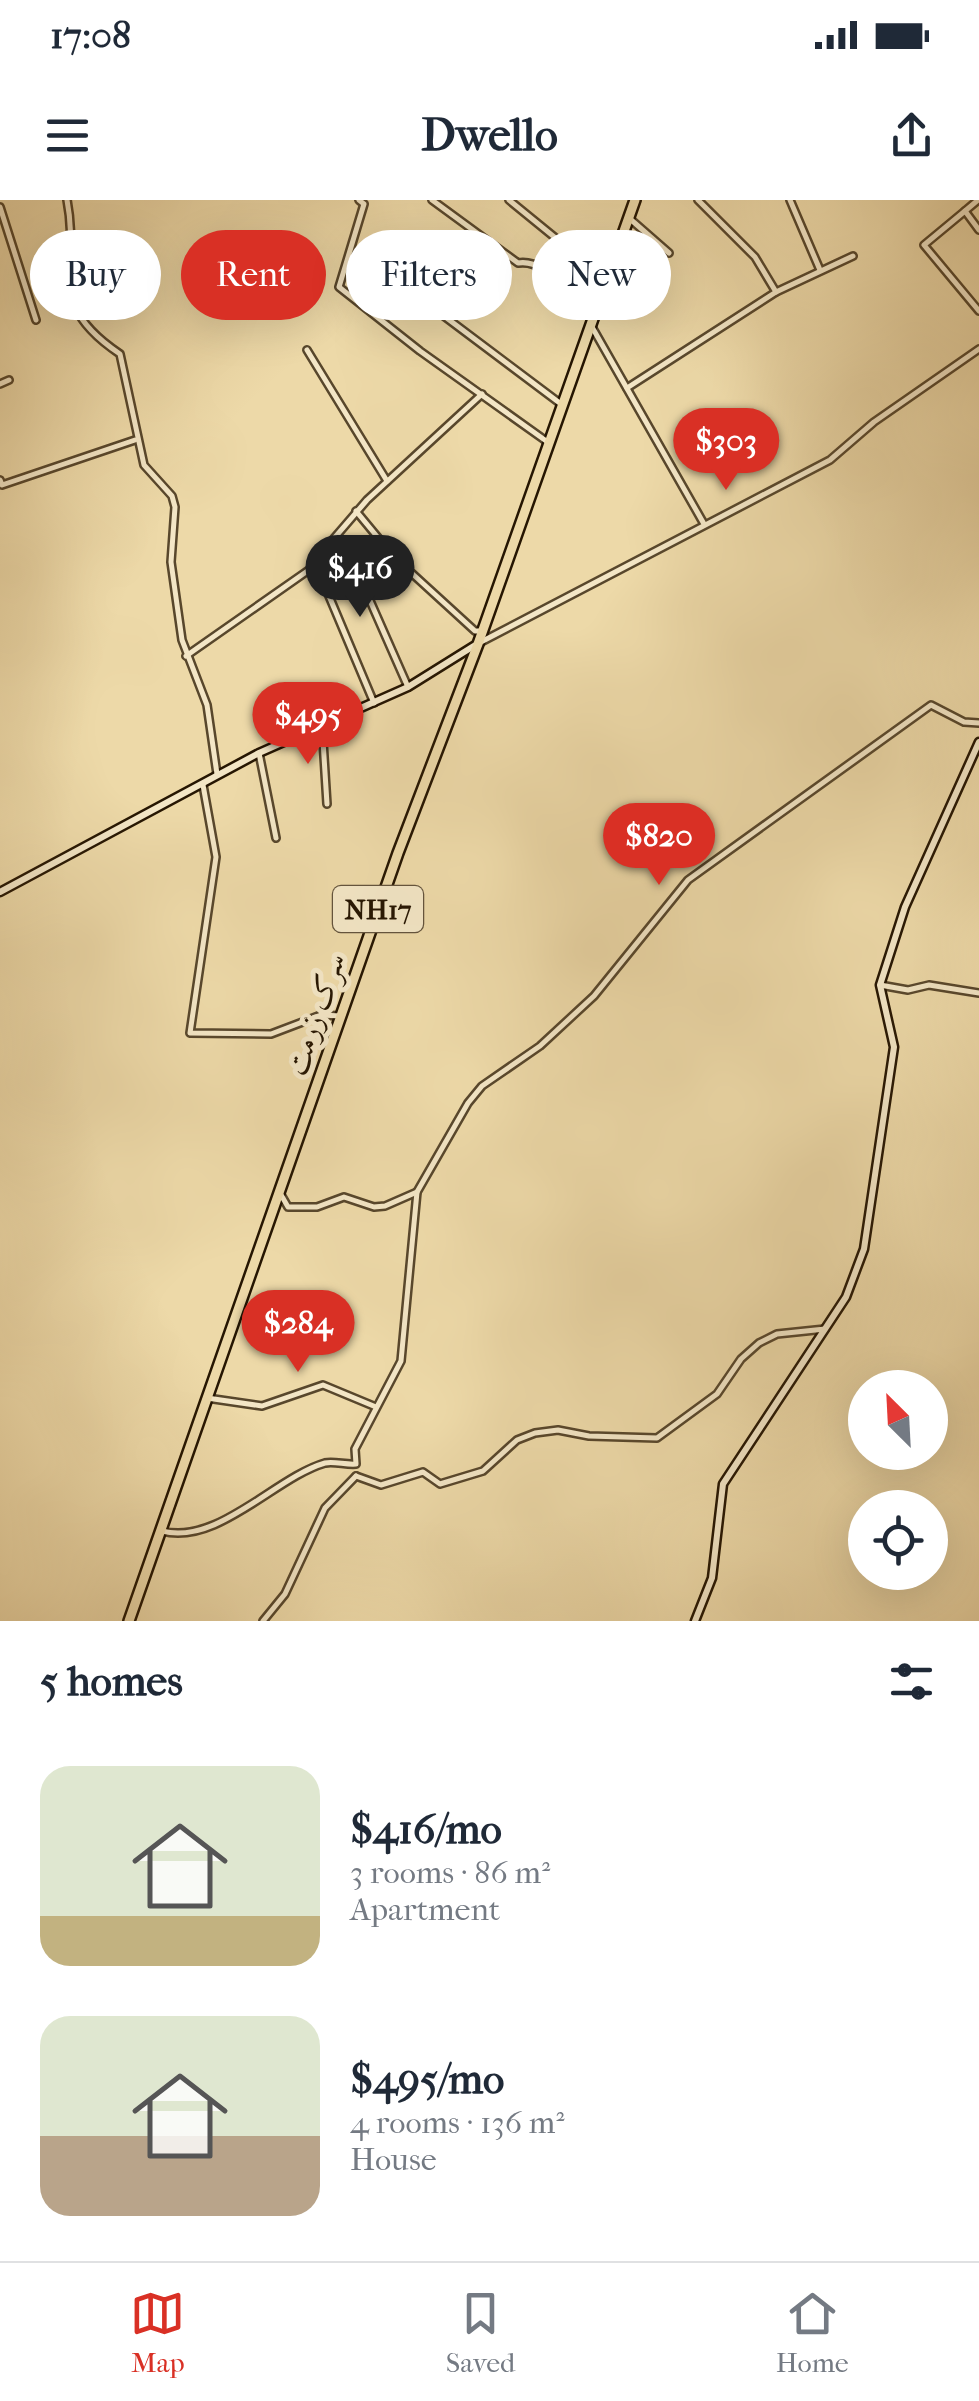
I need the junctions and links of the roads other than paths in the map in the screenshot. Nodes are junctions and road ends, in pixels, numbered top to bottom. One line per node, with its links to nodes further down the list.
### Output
1 (66, 200): 31 (street)
2 (359, 200): 29 (street)
3 (432, 200): 16 (street)
4 (508, 200): 12 (street)
5 (622, 200): 10 (street)
6 (698, 200): 18 (street)
7 (790, 200): 17 (street)
8 (978, 200): 11 (street)
9 (0, 207): 19 (street)
10 (632, 209): 13 (street)
11 (964, 211): 14 (street); 20 (street)
12 (545, 230)
13 (650, 230)
14 (979, 230)
15 (853, 256): 17 (street)
16 (532, 263)
17 (820, 270): 18 (street)
18 (776, 292): 28 (street)
19 (30, 301)
20 (979, 312)
21 (449, 320): 30 (street)
22 (591, 320): 23 (highway, سرک زرمت / NH17)
23 (589, 326): 28 (street); 30 (highway, سرک زرمت / NH17)
24 (979, 349): 36 (street)
25 (307, 350): 34 (street)
26 (10, 380): 27 (street)
27 (0, 384)
28 (627, 388): 36 (street)
29 (482, 394): 32 (street); 34 (street)
30 (563, 404): 32 (highway, سرک زرمت / NH17)
31 (136, 439): 33 (street); 41 (street)
32 (549, 443): 39 (highway, سرک زرمت / NH17)
33 (0, 480)
34 (387, 482): 35 (street)
35 (356, 512): 37 (street); 39 (street)
36 (704, 524): 40 (street)
37 (336, 540): 38 (street); 42 (street)
38 (316, 566): 41 (street); 43 (street)
39 (482, 630): 40 (highway, سرک زرمت / NH17)
40 (478, 644): 42 (street); 55 (highway, سرک زرمت / NH17)
41 (186, 656): 48 (street)
42 (408, 686): 43 (street)
43 (374, 703): 44 (street)
44 (321, 723): 47 (street); 50 (street)
45 (979, 723): 57 (street)
46 (979, 742): 53 (street)
47 (259, 754): 48 (street); 51 (street)
48 (218, 777): 49 (street)
49 (203, 785): 52 (street); 55 (street)
50 (327, 804)
51 (276, 838)
52 (0, 892)
53 (880, 986): 54 (street); 58 (street)
54 (979, 993)
55 (341, 1016): 56 (highway, سرک زرمت / NH17)
56 (280, 1193): 57 (street); 59 (highway, سرک زرمت / NH17)
57 (416, 1196): 60 (street)
58 (825, 1329): 62 (street); 66 (street)
59 (206, 1398): 60 (street); 63 (highway, سرک زرمت / NH17)
60 (376, 1407): 61 (street)
61 (353, 1465): 62 (street); 63 (street)
62 (356, 1476): 65 (street)
63 (161, 1530): 64 (highway, سرک زرمت / NH17)
64 (129, 1621)
65 (262, 1621)
66 (695, 1621)

